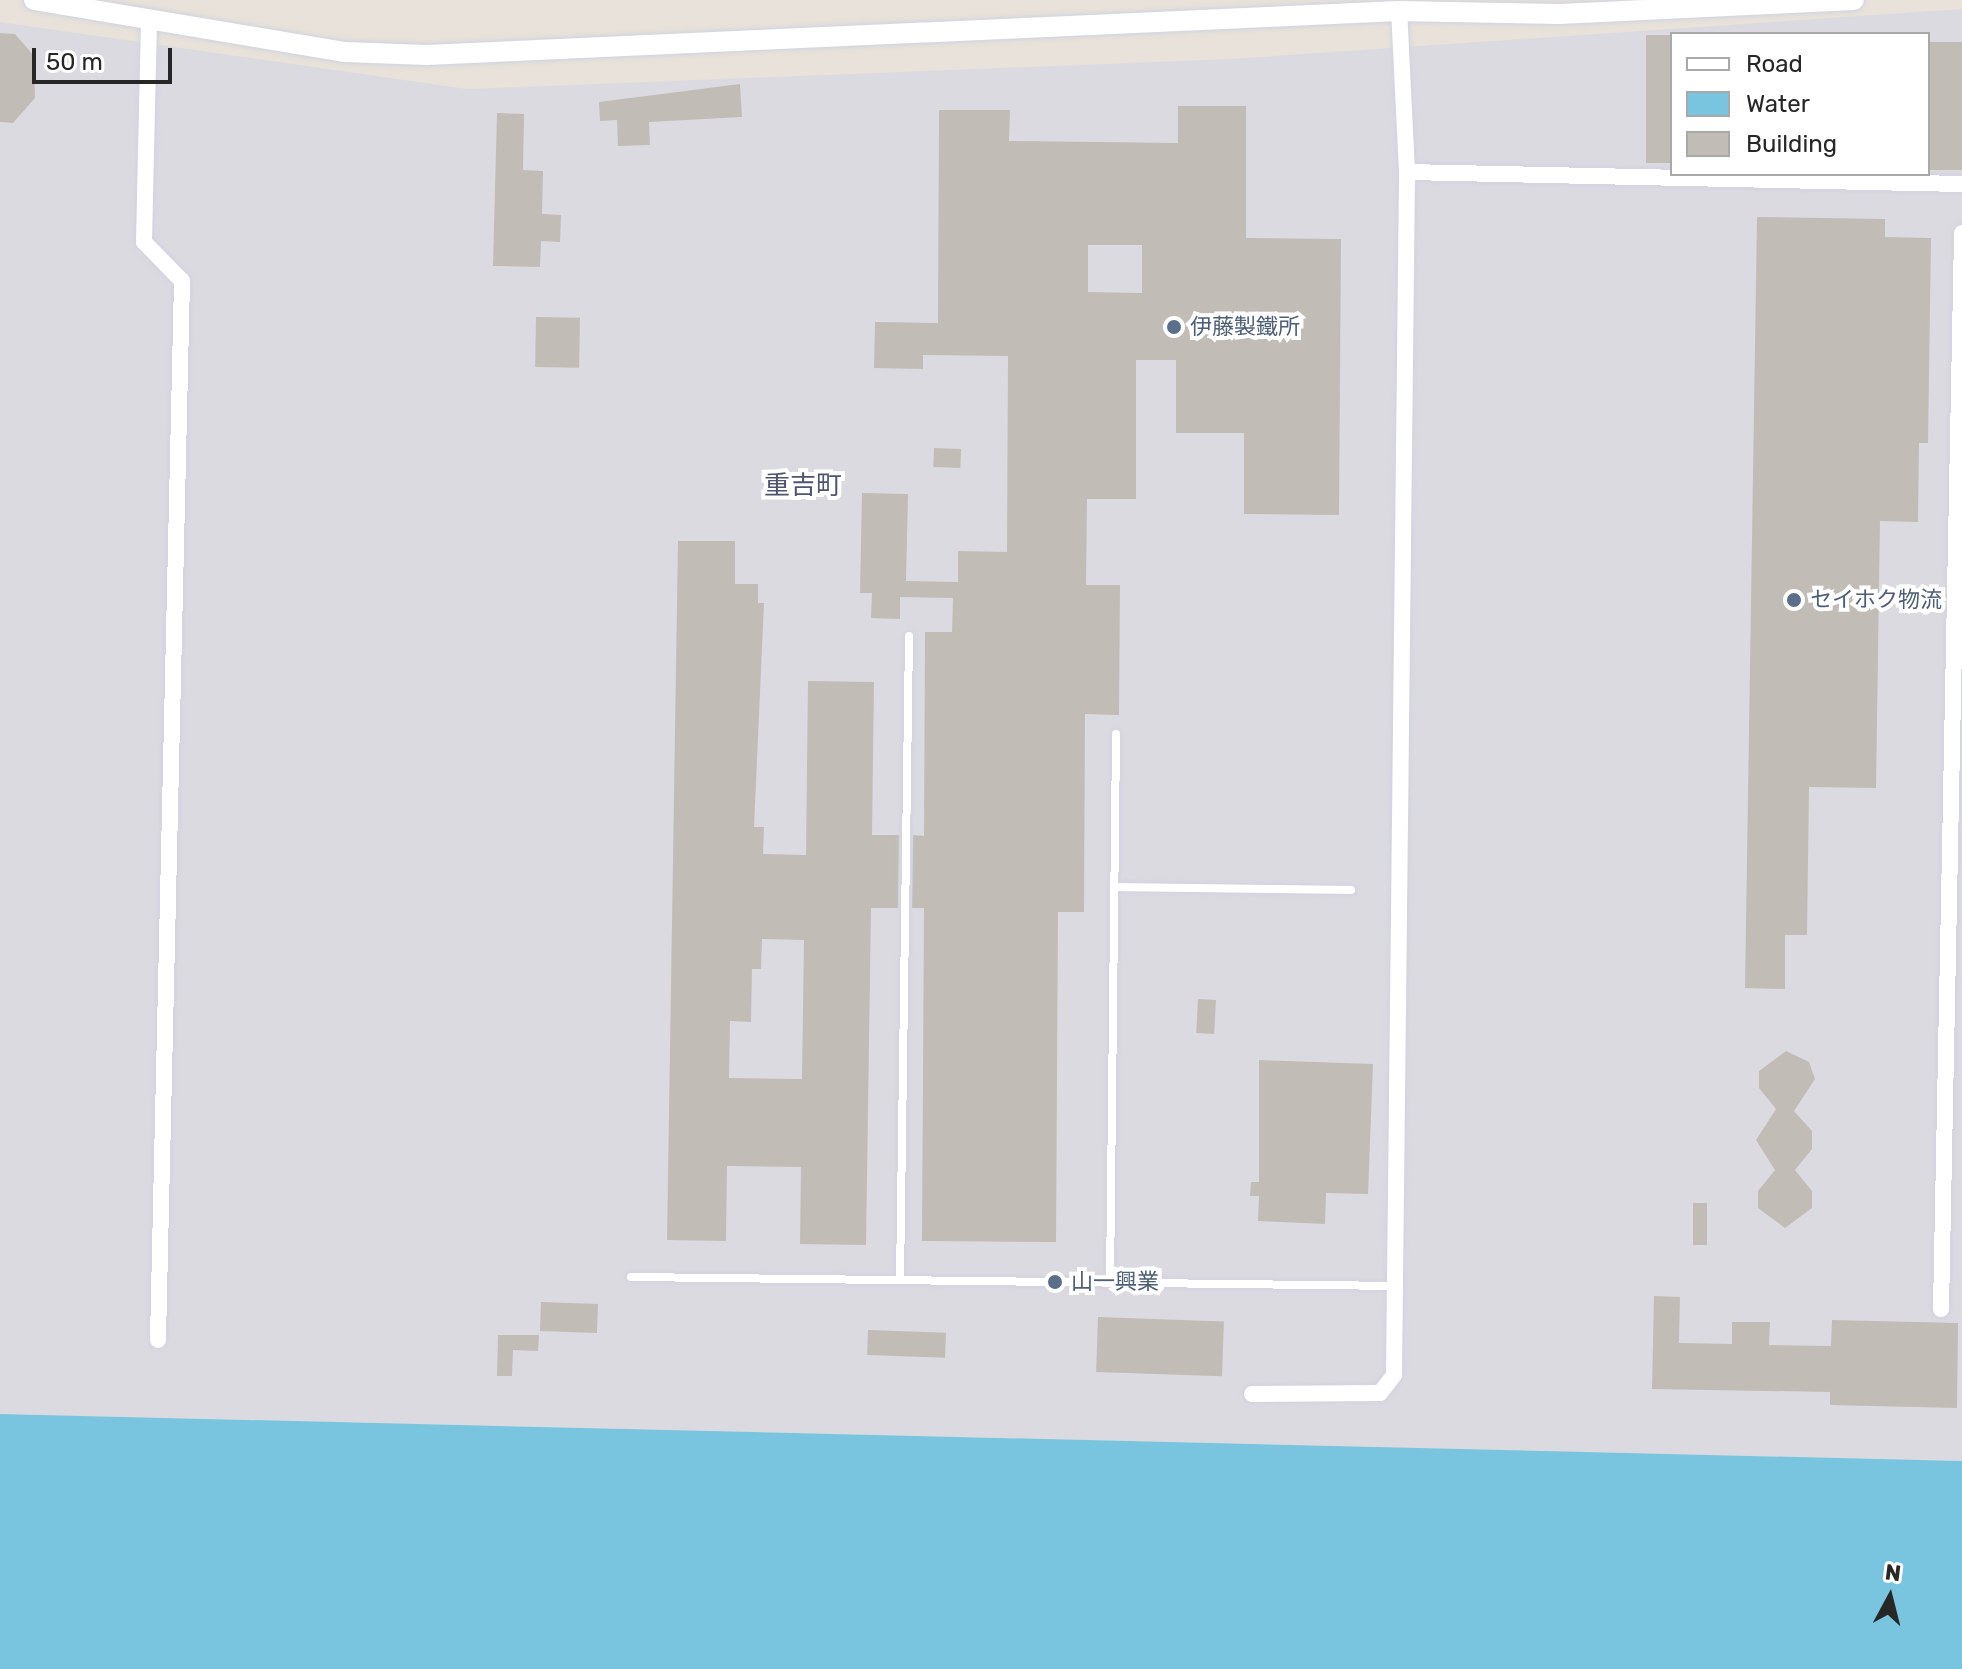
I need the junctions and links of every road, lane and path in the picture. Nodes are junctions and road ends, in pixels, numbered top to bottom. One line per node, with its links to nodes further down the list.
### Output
1 (34, 0): 5 (street)
2 (1493, 0): 4 (street)
3 (1854, 0): 4 (street)
4 (1397, 6): 5 (street); 6 (street)
5 (149, 21): 18 (street)
6 (1407, 172): 7 (street); 16 (street)
7 (1962, 184)
8 (1962, 233): 17 (street)
9 (909, 636): 14 (lane)
10 (1116, 734): 11 (lane)
11 (1114, 887): 12 (lane); 15 (lane)
12 (1351, 890)
13 (631, 1277): 14 (lane)
14 (900, 1280): 15 (lane)
15 (1110, 1283): 16 (lane)
16 (1395, 1286): 19 (street)
17 (1941, 1309)
18 (158, 1340)
19 (1252, 1394)

